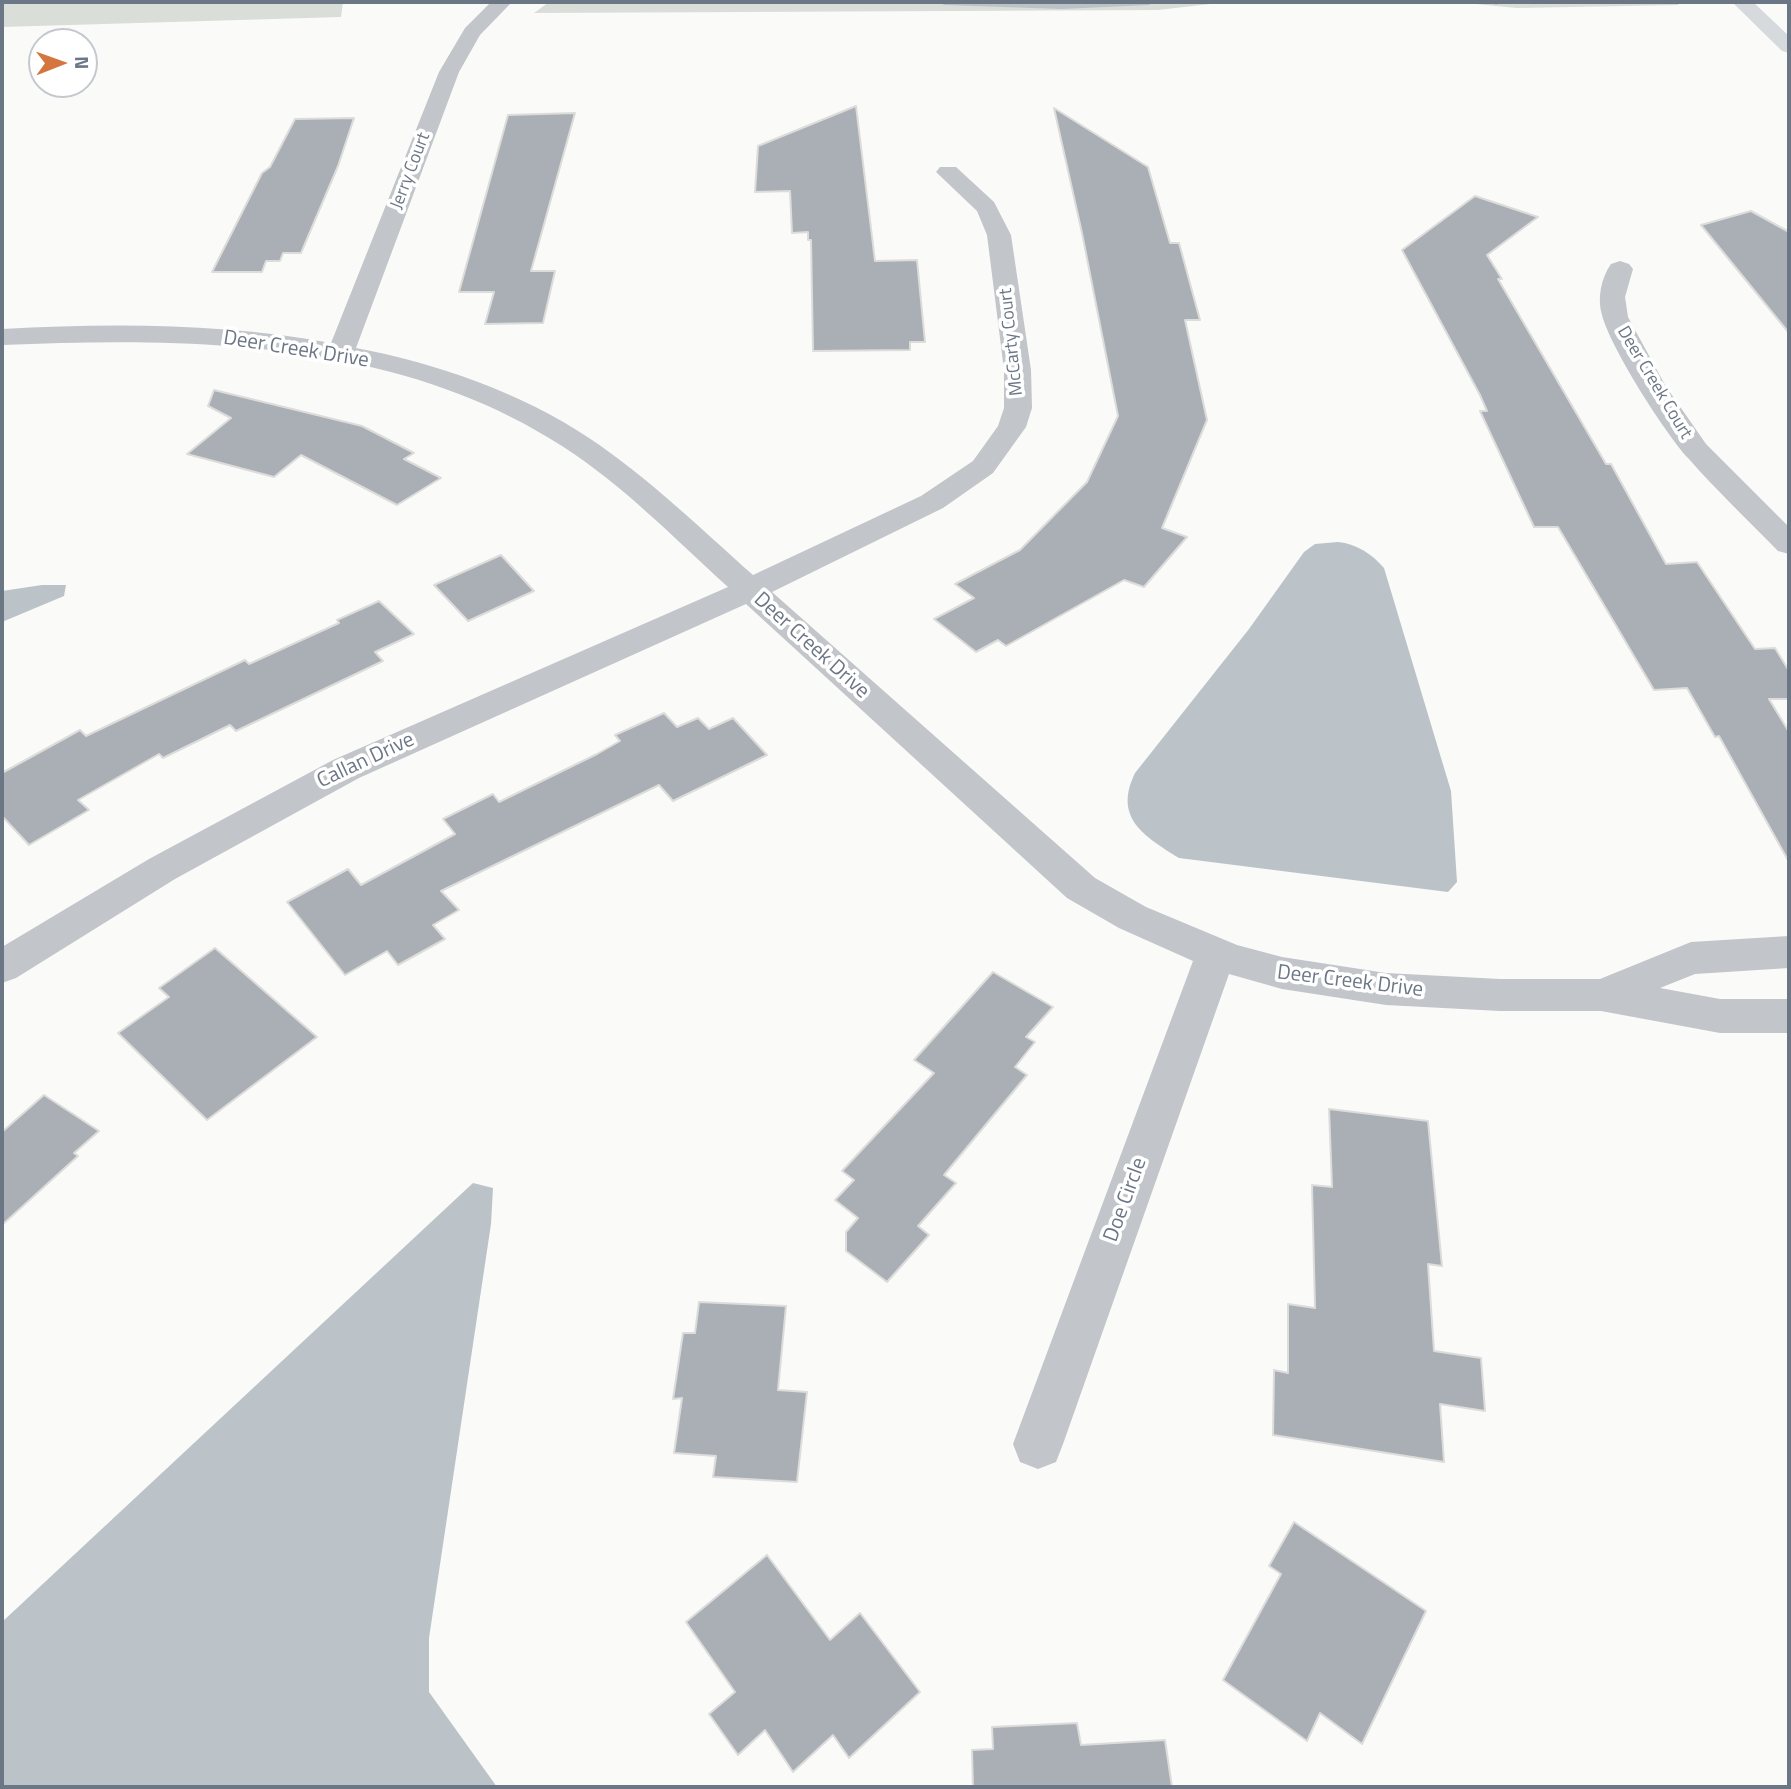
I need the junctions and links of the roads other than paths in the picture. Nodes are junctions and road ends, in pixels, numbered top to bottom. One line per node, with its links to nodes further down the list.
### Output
1 (502, 2): 7 (street, Jerry Court)
2 (1742, 2): 3 (main road)
3 (1789, 47)
4 (948, 172): 9 (street, McCarty Court)
5 (1619, 269): 8 (street, Deer Creek Court)
6 (2, 337): 7 (street, Deer Creek Drive)
7 (341, 353): 9 (street, Deer Creek Drive)
8 (1789, 544)
9 (749, 590): 11 (street, Deer Creek Drive); 12 (street, Callan Drive)
10 (1789, 952): 13 (street, Deer Creek Drive)
11 (1215, 956): 13 (street, Deer Creek Drive); 15 (street, Doe Circle)
12 (2, 967)
13 (1602, 995): 14 (street, Deer Creek Drive)
14 (1789, 1016)
15 (1038, 1444)

